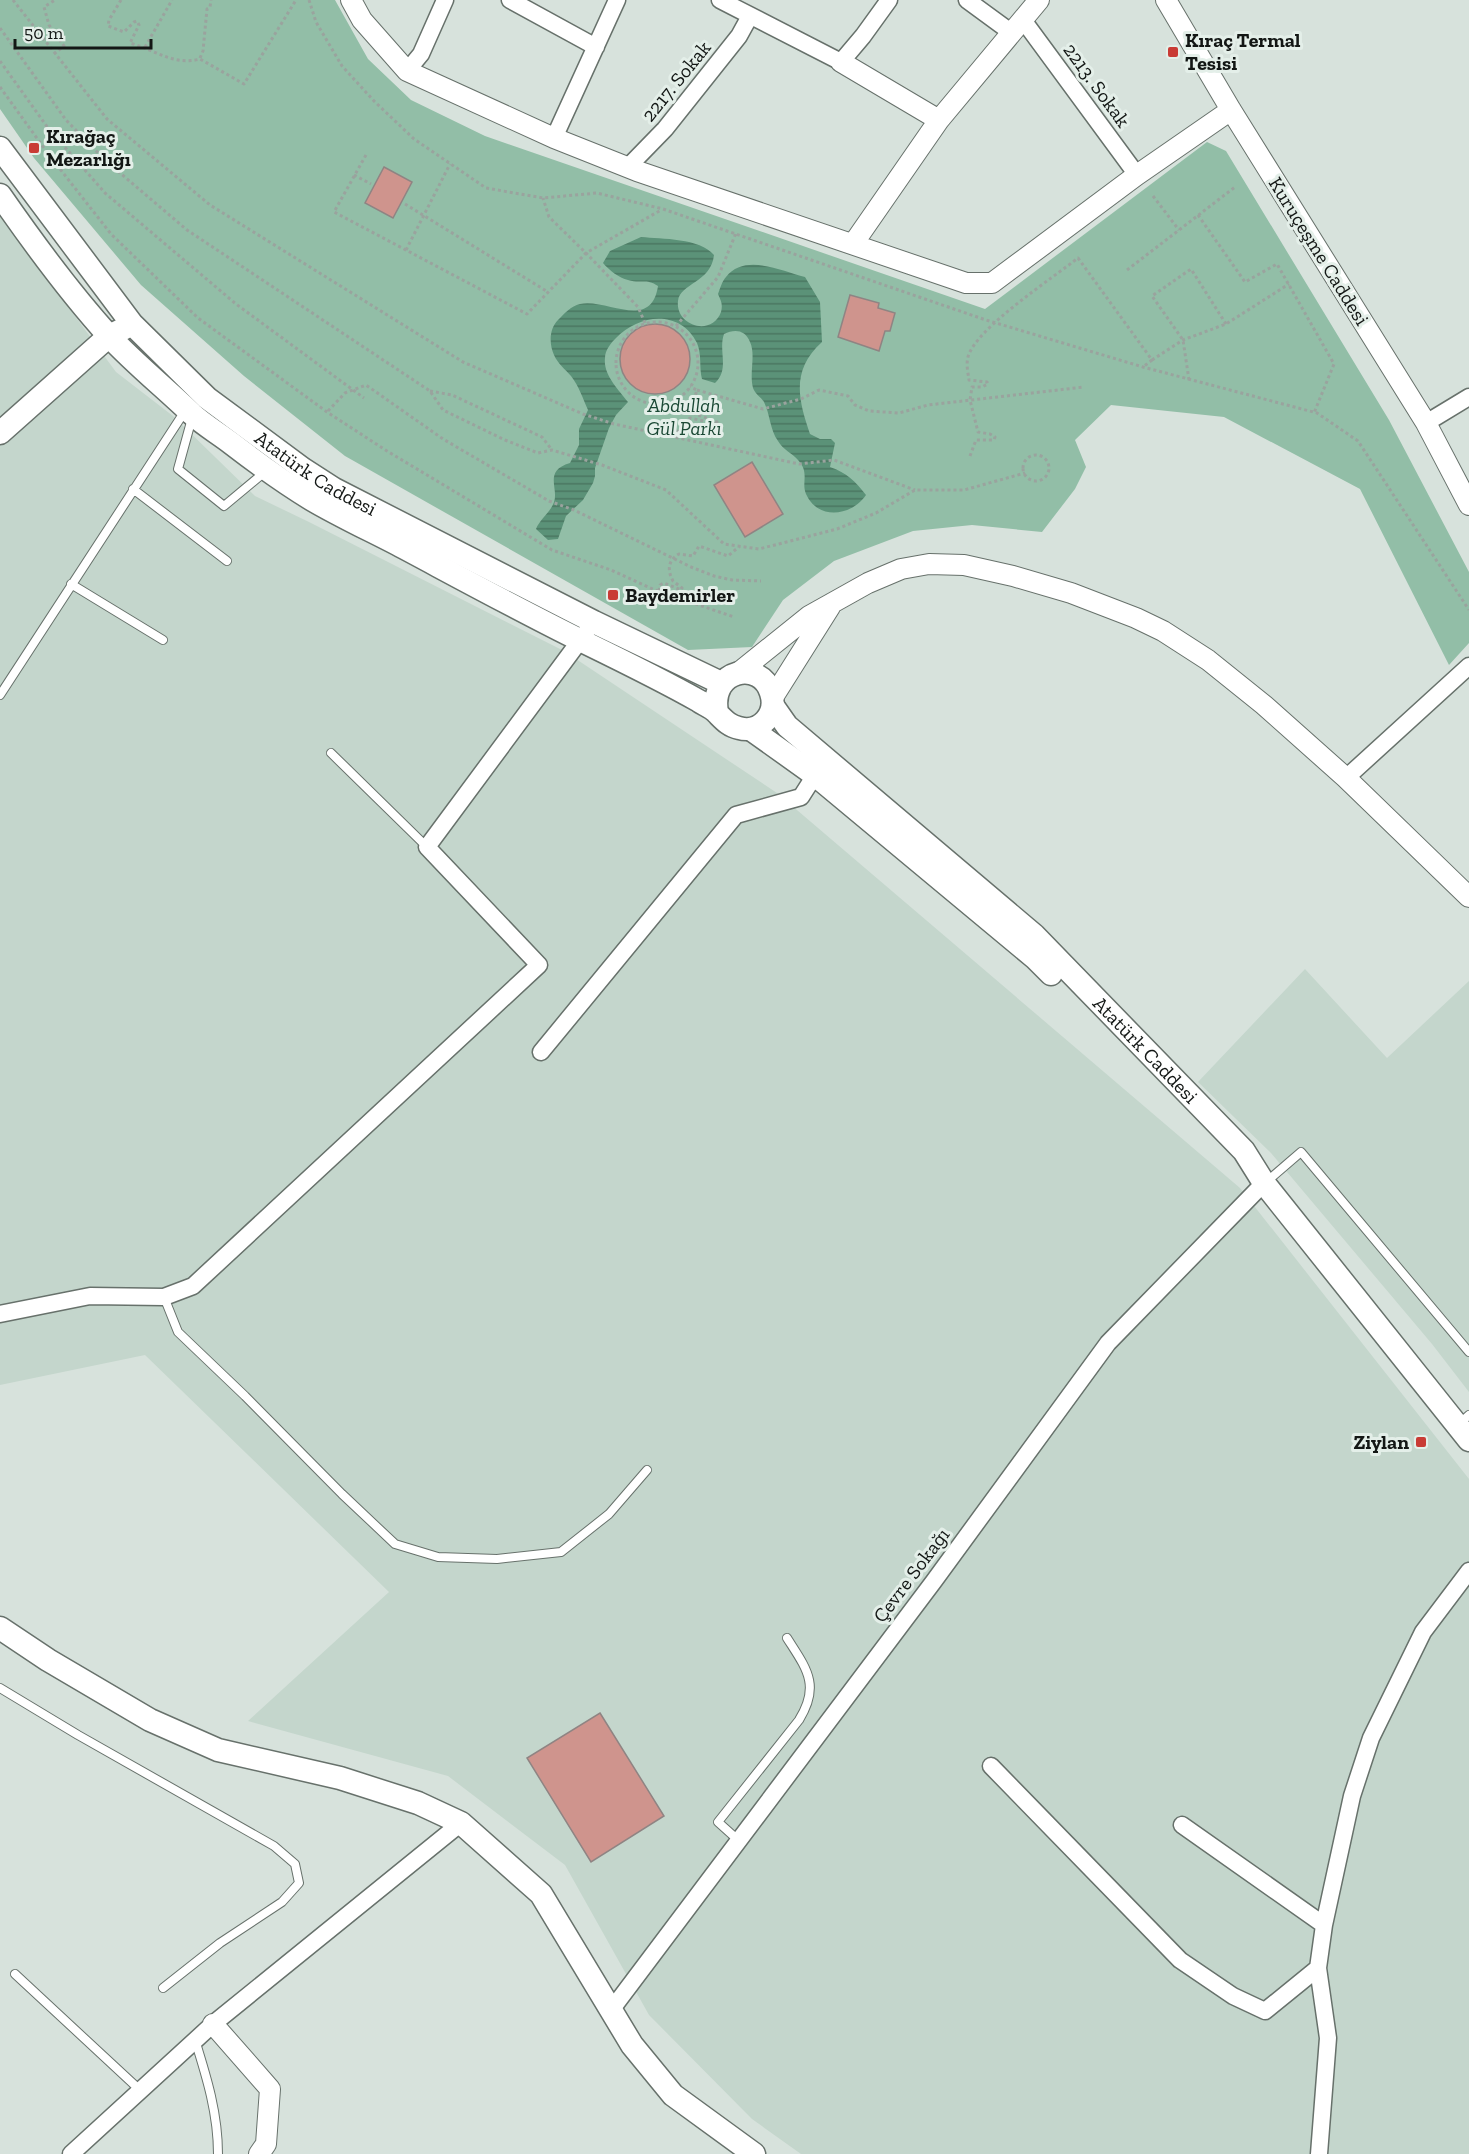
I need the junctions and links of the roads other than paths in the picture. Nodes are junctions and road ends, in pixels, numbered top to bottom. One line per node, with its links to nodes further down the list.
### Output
1 (351, 0): 14 (street)
2 (445, 0): 14 (street)
3 (510, 0): 12 (street)
4 (617, 0): 12 (street)
5 (720, 0): 10 (street)
6 (890, 0): 13 (street)
7 (967, 0): 11 (street, 2213. Sokak)
8 (1039, 0): 11 (street)
9 (1166, 0): 15 (street, Kuruçeşme Caddesi)
10 (750, 16): 13 (street); 19 (street, 2217. Sokak)
11 (1017, 26): 16 (street); 20 (street, 2213. Sokak)
12 (596, 47): 17 (street)
13 (841, 62): 16 (street)
14 (407, 71): 17 (street)
15 (1231, 110): 20 (street); 27 (street, Kuruçeşme Caddesi)
16 (939, 120): 22 (street)
17 (554, 138): 19 (street)
18 (0, 148): 23 (main road, Atatürk Caddesi)
19 (628, 167): 22 (street)
20 (1137, 175): 22 (street)
21 (0, 195): 24 (main road)
22 (853, 244)
23 (132, 324): 24 (main road); 35 (main road, Atatürk Caddesi)
24 (109, 336): 26 (main road); 28 (main road)
25 (1469, 397): 27 (street)
26 (190, 412): 29 (main road); 29 (lane); 30 (lane)
27 (1426, 423): 31 (street, Kuruçeşme Caddesi)
28 (0, 434)
29 (267, 470): 35 (main road)
30 (133, 489): 32 (lane); 33 (lane)
31 (1469, 505)
32 (227, 561)
33 (71, 584): 36 (lane); 39 (lane)
34 (831, 605): 38 (street); 40 (street); 45 (street)
35 (587, 631): 38 (main road, Atatürk Caddesi); 41 (main road); 46 (street)
36 (163, 640)
37 (1469, 666): 45 (street)
38 (730, 678): 40 (main road); 41 (main road)
39 (0, 695)
40 (772, 702): 42 (main road); 49 (main road, Atatürk Caddesi)
41 (717, 712): 42 (main road)
42 (752, 730): 44 (main road)
43 (331, 753): 46 (lane)
44 (815, 775): 48 (street); 49 (main road)
45 (1346, 778): 47 (street)
46 (427, 847): 50 (street)
47 (1469, 897)
48 (541, 1052)
49 (1264, 1183): 52 (lane); 53 (main road, Atatürk Caddesi); 62 (street, Çevre Sokağı)
50 (164, 1297): 51 (street); 54 (lane)
51 (0, 1314)
52 (1469, 1352)
53 (1465, 1427)
54 (647, 1470)
55 (1469, 1571): 63 (street)
56 (0, 1628): 60 (main road)
57 (787, 1638): 62 (lane)
58 (0, 1688): 66 (lane)
59 (991, 1766): 64 (street)
60 (461, 1823): 67 (main road); 68 (street)
61 (1182, 1825): 63 (street)
62 (738, 1840): 67 (street, Çevre Sokağı)
63 (1324, 1925): 64 (street)
64 (1318, 1968): 75 (street)
65 (15, 1974): 70 (lane)
66 (163, 1988)
67 (612, 2009): 74 (main road)
68 (213, 2024): 69 (street); 73 (street)
69 (195, 2040): 70 (street); 72 (lane)
70 (141, 2091): 71 (street)
71 (71, 2154)
72 (218, 2154)
73 (259, 2154)
74 (754, 2154)
75 (1319, 2154)

